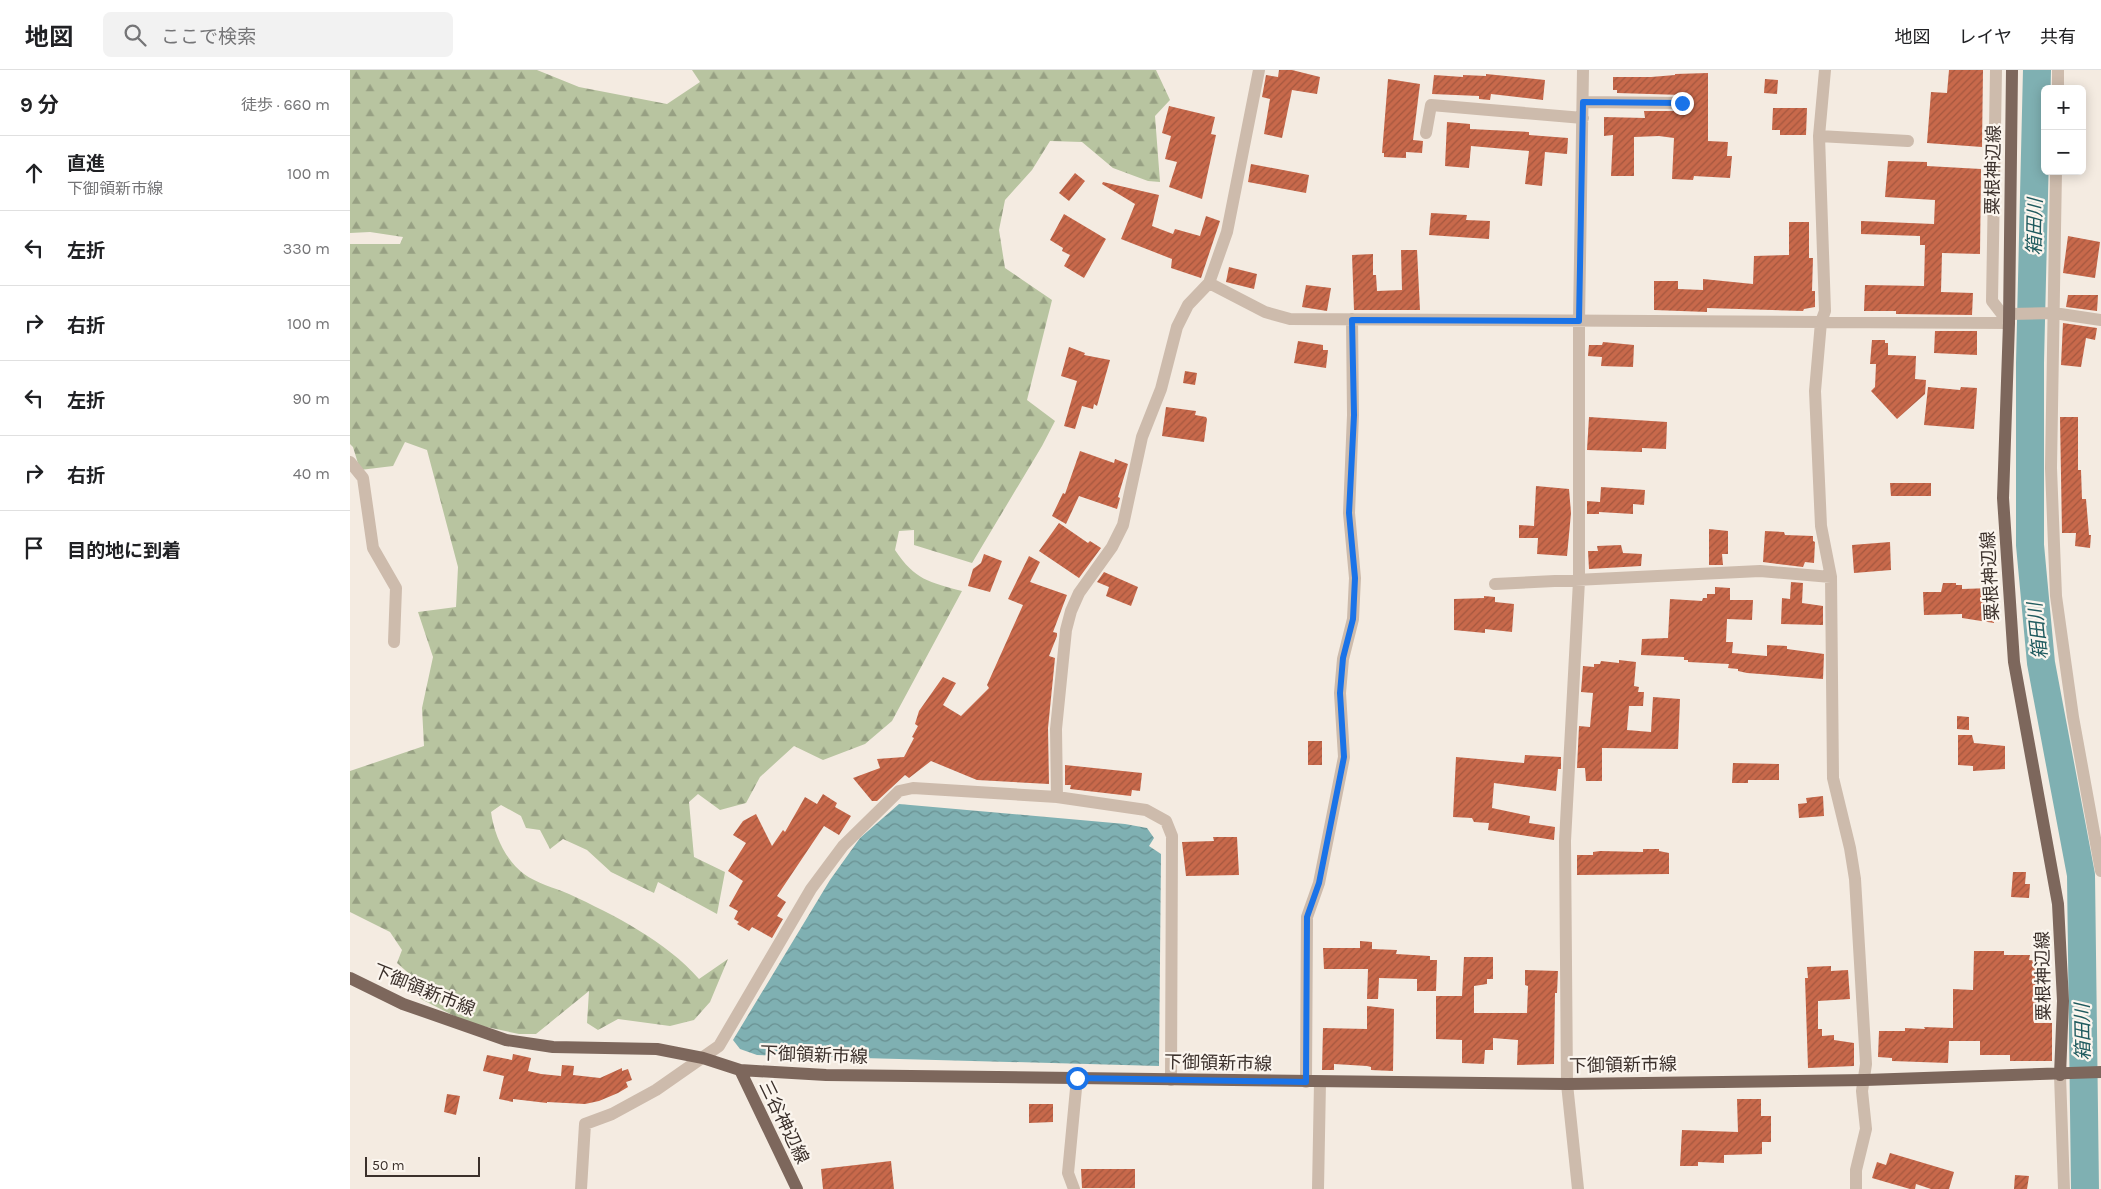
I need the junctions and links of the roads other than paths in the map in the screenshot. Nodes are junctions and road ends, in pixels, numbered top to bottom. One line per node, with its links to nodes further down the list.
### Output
1 (1259, 70): 15 (street)
2 (1583, 70): 8 (street)
3 (1825, 70): 12 (street)
4 (1996, 70): 17 (street)
5 (2012, 70): 17 (main road, 粟根神辺線)
6 (2058, 70): 7 (street)
7 (2058, 85)
8 (1583, 102): 9 (street); 10 (street)
9 (1682, 103)
10 (1583, 118): 11 (street); 20 (street)
11 (1426, 133)
12 (1819, 136): 13 (street); 21 (street)
13 (1908, 142)
14 (2056, 175): 16 (street)
15 (1209, 283): 18 (street); 27 (street)
16 (2054, 313): 17 (street); 19 (street); 28 (street)
17 (2009, 319): 21 (street); 33 (main road, 粟根神辺線)
18 (1352, 320): 20 (street); 37 (street)
19 (2101, 320)
20 (1579, 321): 21 (street); 24 (street)
21 (1821, 322): 23 (street)
22 (350, 462): 26 (street)
23 (1831, 577): 24 (street); 36 (street)
24 (1579, 581): 25 (street); 39 (street)
25 (1495, 584)
26 (394, 642)
27 (1057, 797): 30 (street); 35 (street)
28 (2101, 871)
29 (350, 978): 30 (main road, 下御領新市線)
30 (703, 1058): 31 (main road, 下御領新市線); 40 (street)
31 (740, 1070): 34 (main road, 下御領新市線); 41 (main road, 三谷神辺線)
32 (2099, 1073): 33 (main road, 下御領新市線)
33 (2065, 1075): 36 (main road, 下御領新市線); 46 (street)
34 (1077, 1078): 35 (main road, 下御領新市線); 42 (street)
35 (1171, 1080): 37 (main road, 下御領新市線)
36 (1864, 1080): 39 (main road, 下御領新市線); 45 (street)
37 (1306, 1082): 38 (main road, 下御領新市線)
38 (1320, 1082): 39 (main road, 下御領新市線); 43 (street)
39 (1567, 1084): 44 (street)
40 (581, 1189)
41 (797, 1189)
42 (1074, 1189)
43 (1318, 1189)
44 (1578, 1189)
45 (1856, 1189)
46 (2064, 1189)

